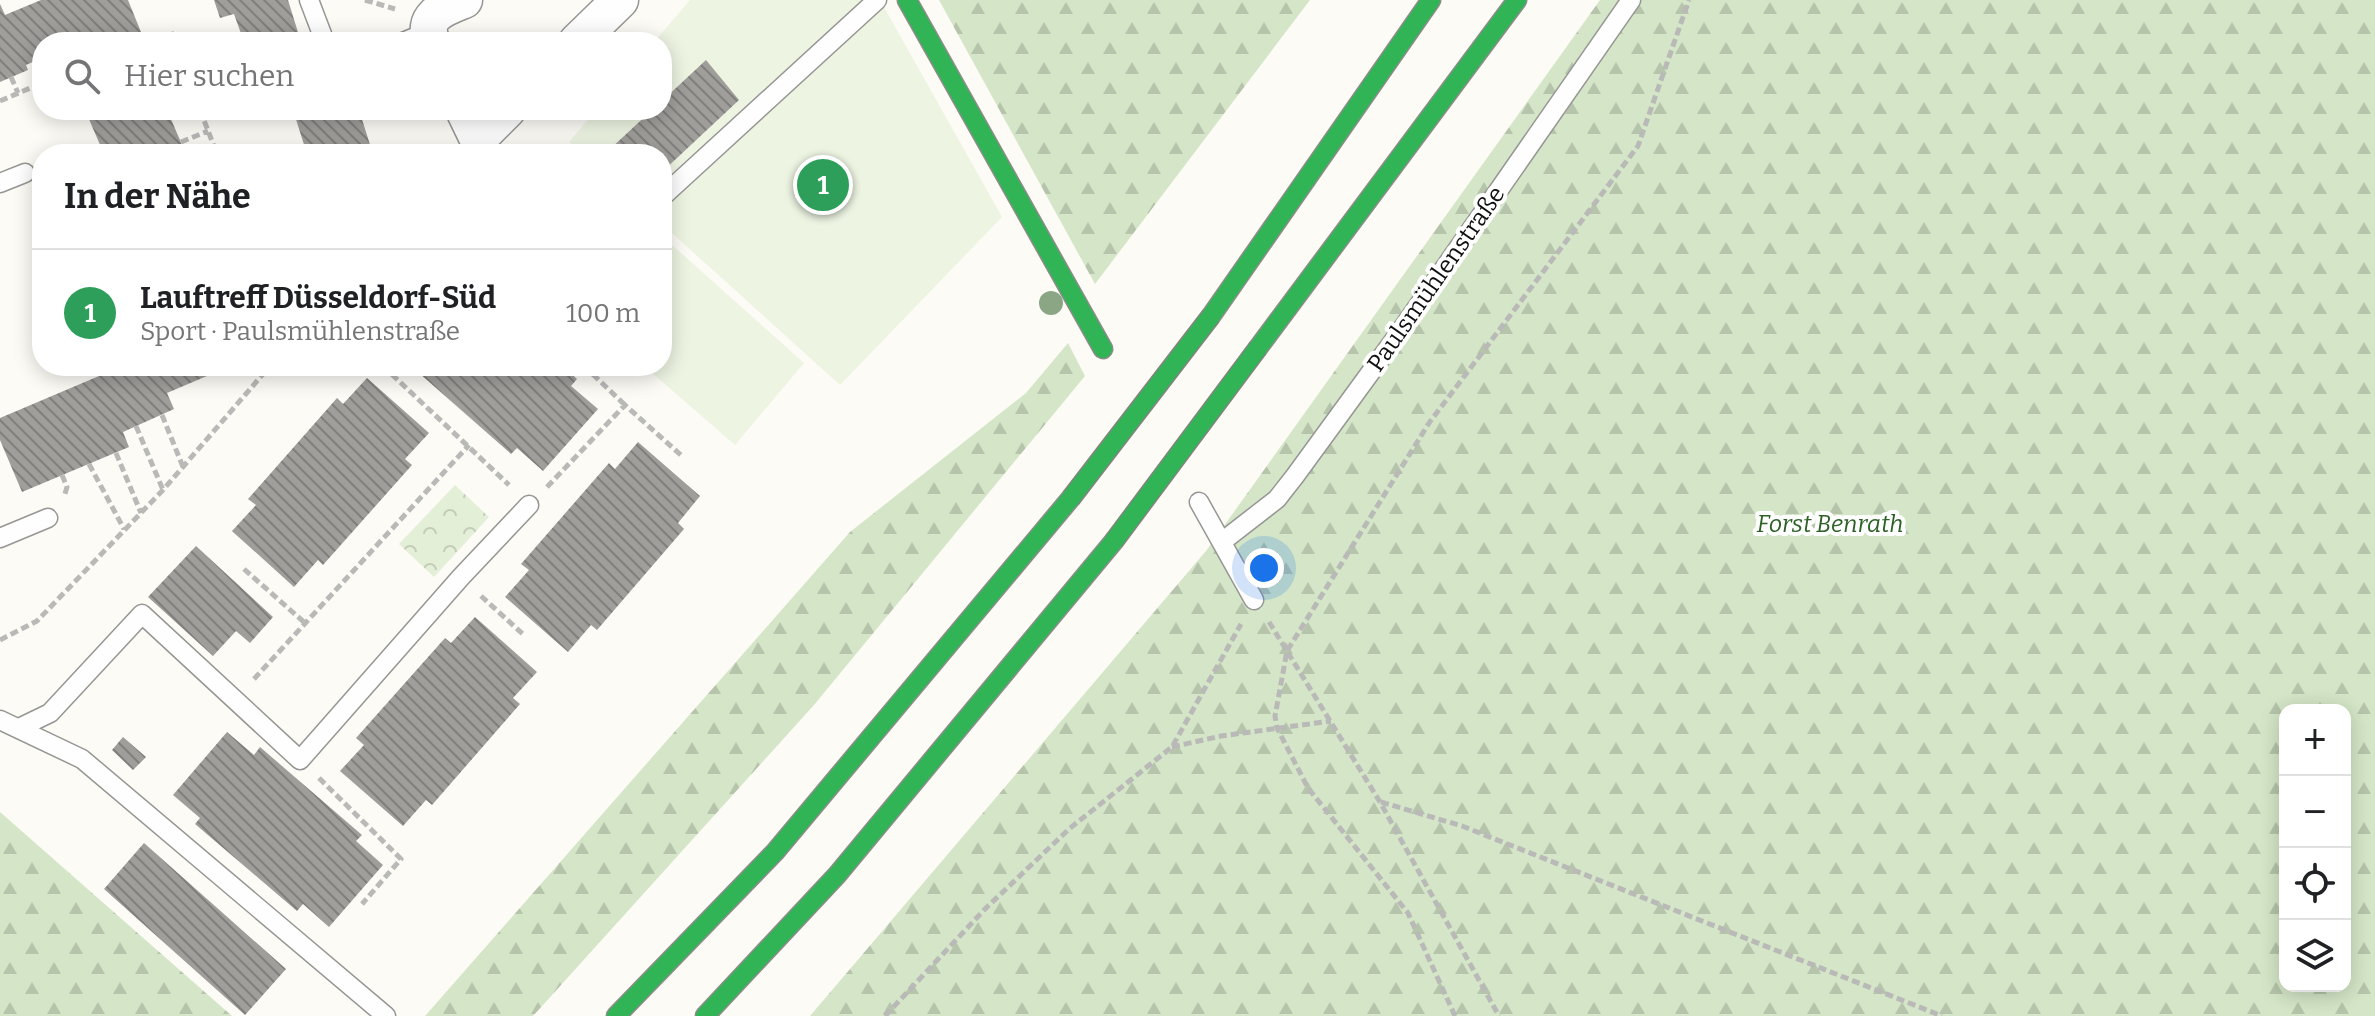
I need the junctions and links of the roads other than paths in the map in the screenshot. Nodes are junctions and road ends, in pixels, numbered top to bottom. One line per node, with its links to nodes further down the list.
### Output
1 (309, 0): 9 (lane)
2 (464, 0): 10 (street)
3 (620, 0): 11 (street)
4 (877, 0): 16 (lane)
5 (907, 0): 17 (main road)
6 (1431, 0): 27 (main road, bridge)
7 (1517, 0): 28 (main road, bridge)
8 (1631, 0): 22 (lane, Paulsmühlenstraße)
9 (321, 32)
10 (424, 32)
11 (587, 32)
12 (469, 120): 13 (street)
13 (497, 120)
14 (25, 173): 15 (lane)
15 (0, 183)
16 (672, 188)
17 (1103, 349)
18 (1199, 502): 22 (lane)
19 (529, 505): 25 (lane)
20 (48, 518): 21 (lane)
21 (0, 538)
22 (1223, 541): 23 (lane)
23 (1254, 600)
24 (0, 720): 25 (lane)
25 (19, 728): 26 (lane)
26 (386, 1016)
27 (616, 1016)
28 (705, 1016)

